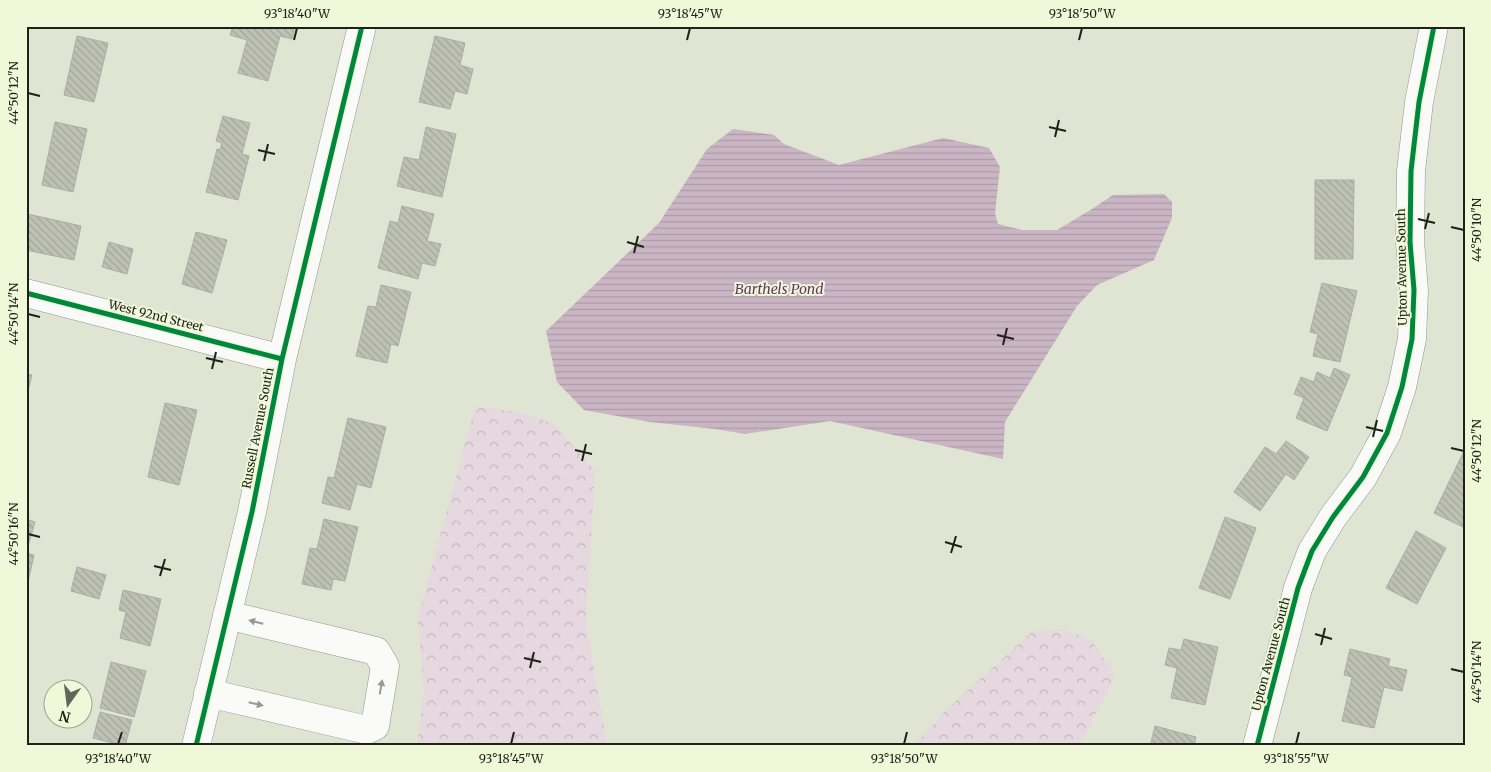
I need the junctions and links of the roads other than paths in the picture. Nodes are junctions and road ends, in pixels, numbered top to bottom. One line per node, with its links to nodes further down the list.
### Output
1 (362, 26): 4 (street, Russell Avenue South)
2 (1434, 26): 9 (street, Upton Avenue South)
3 (26, 293): 4 (street, West 92nd Street)
4 (282, 359): 5 (street, Russell Avenue South)
5 (227, 615): 6 (street, Russell Avenue South); 7 (street, one-way to 5)
6 (208, 693): 7 (street, one-way to 7); 8 (street, Russell Avenue South)
7 (381, 736)
8 (196, 746)
9 (1257, 746)

